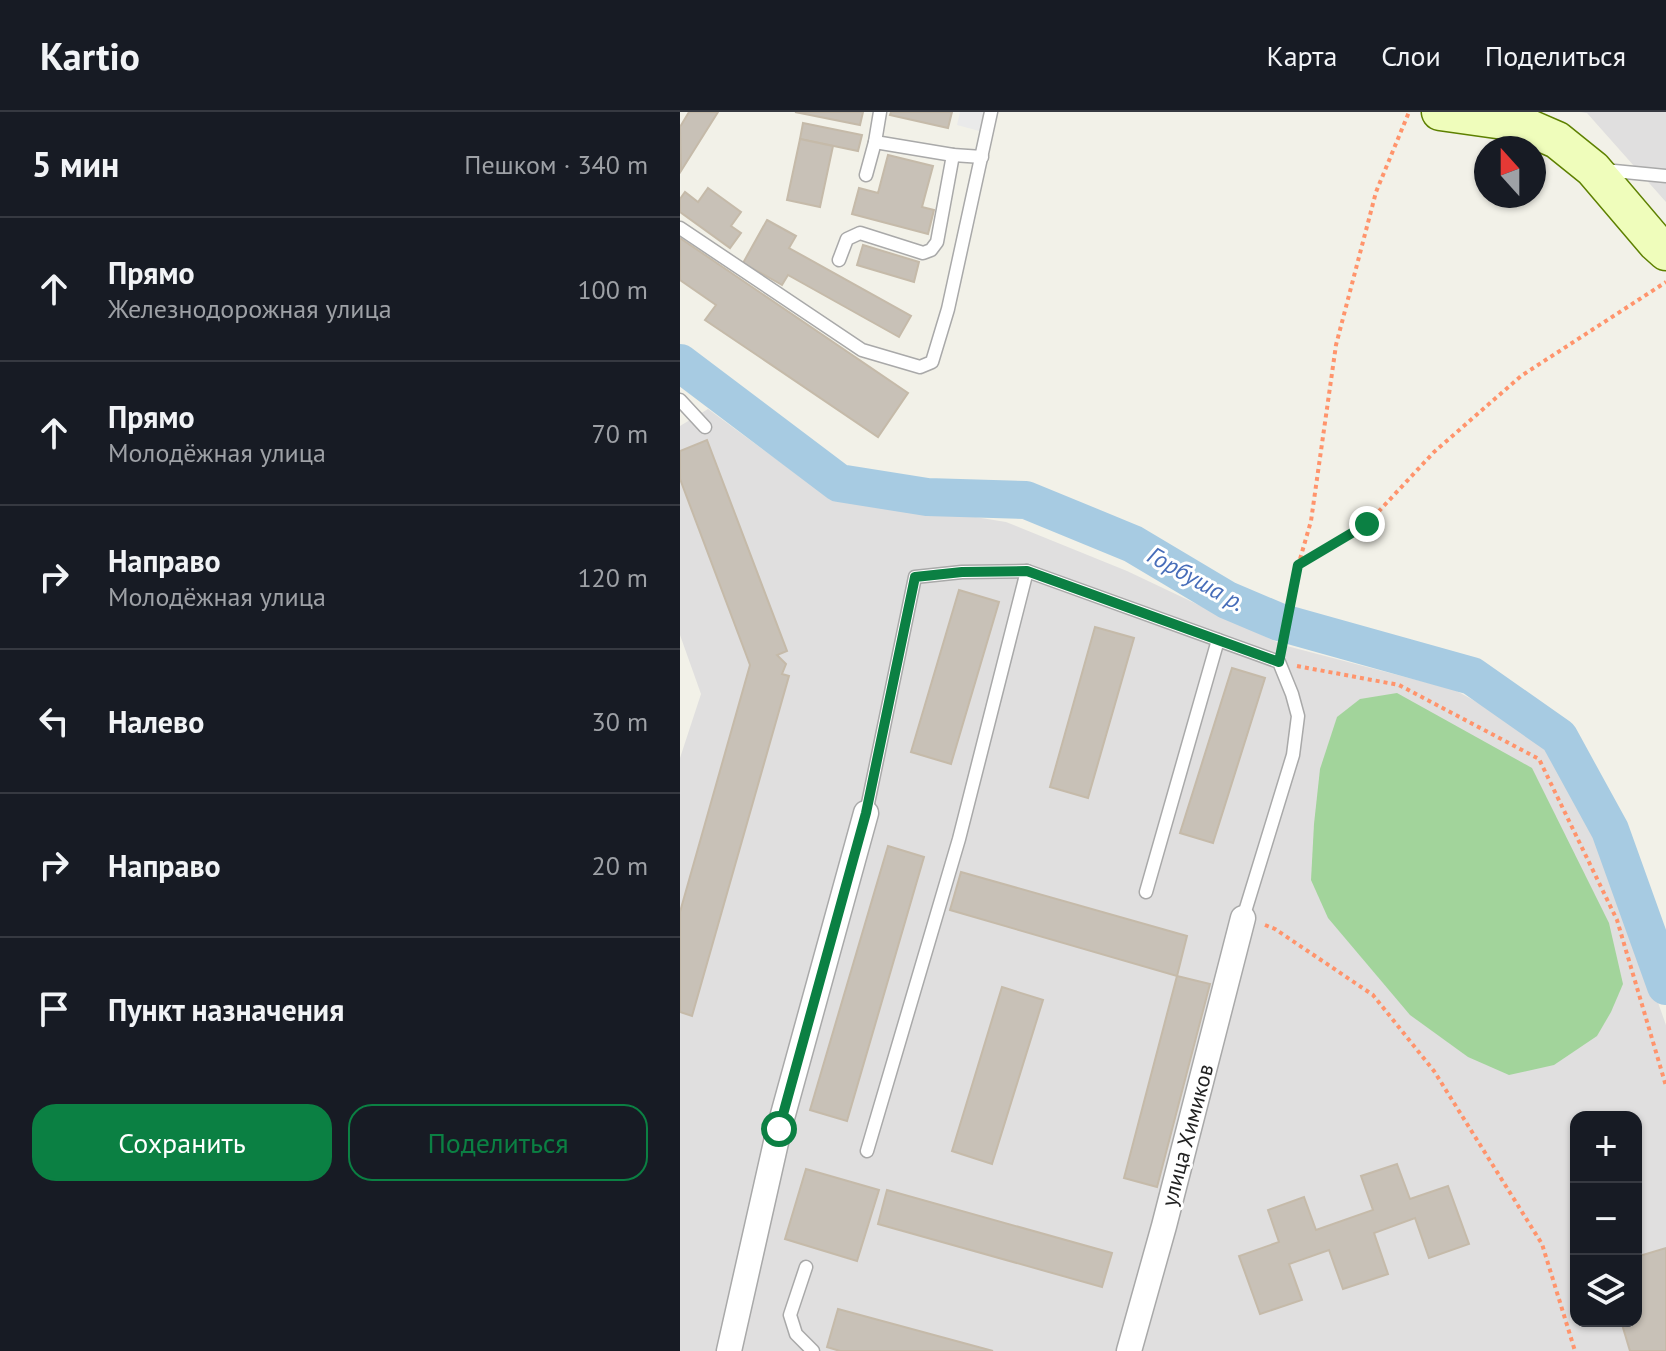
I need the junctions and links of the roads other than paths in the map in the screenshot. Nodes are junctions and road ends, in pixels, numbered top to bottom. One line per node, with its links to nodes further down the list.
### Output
1 (880, 112): 4 (lane)
2 (991, 112): 6 (lane)
3 (1440, 112): 7 (street)
4 (875, 142): 5 (lane); 8 (lane)
5 (953, 155): 6 (lane); 12 (lane)
6 (982, 157): 10 (lane)
7 (1593, 169): 9 (lane); 11 (street)
8 (866, 175)
9 (1666, 176)
10 (680, 228)
11 (1666, 252)
12 (839, 260)
13 (680, 400): 14 (lane)
14 (705, 427)
15 (1027, 571): 16 (lane); 17 (lane); 20 (lane)
16 (1218, 640): 18 (lane); 19 (lane)
17 (866, 813): 22 (street)
18 (1146, 892)
19 (1243, 918): 24 (street, улица Химиков)
20 (867, 1151)
21 (806, 1267): 23 (lane)
22 (729, 1351)
23 (813, 1351)
24 (1129, 1351)

